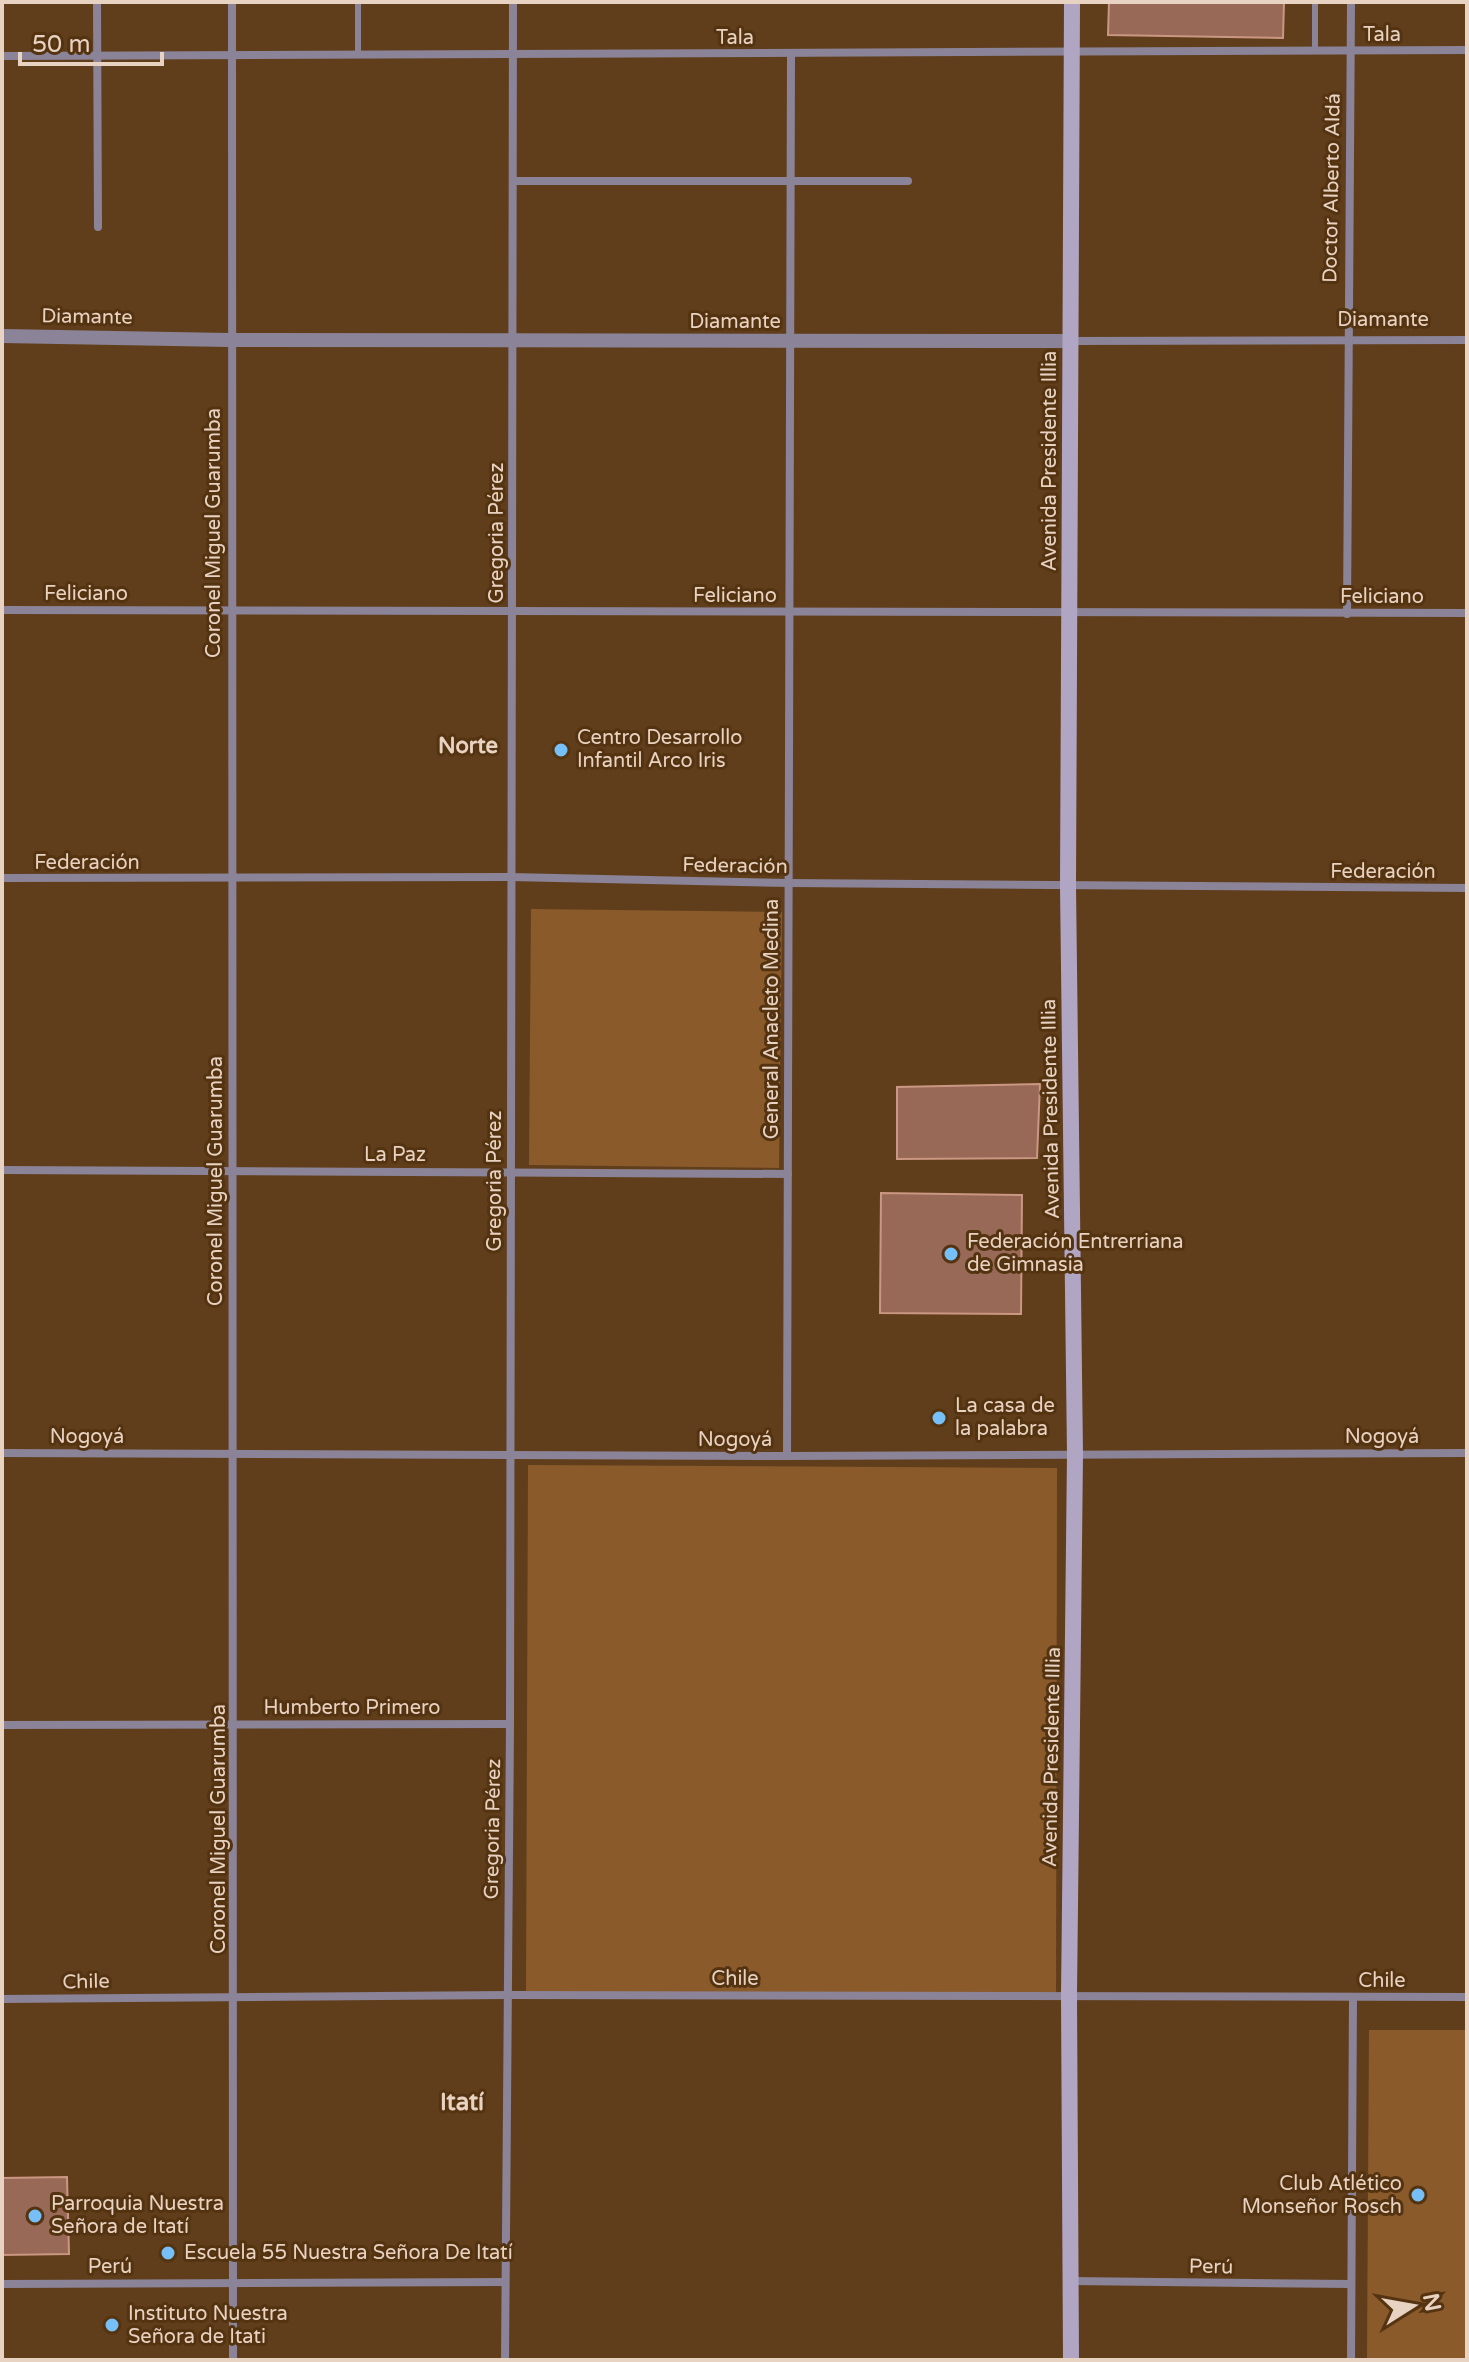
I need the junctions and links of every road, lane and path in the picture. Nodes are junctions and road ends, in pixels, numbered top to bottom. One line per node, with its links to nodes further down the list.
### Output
1 (97, 2): 16 (street)
2 (232, 2): 13 (street, Coronel Miguel Guarumba)
3 (358, 2): 14 (lane)
4 (513, 2): 12 (street, Gregoria Pérez)
5 (1072, 2): 9 (main road, Avenida Presidente Illia)
6 (1315, 2): 10 (lane)
7 (1351, 2): 11 (street, Doctor Alberto Aldá)
8 (1467, 50): 11 (street, Tala)
9 (1072, 51): 10 (street, Tala); 15 (street, Tala); 27 (main road, Avenida Presidente Illia)
10 (1315, 51): 11 (street, Tala)
11 (1350, 51): 24 (street, Doctor Alberto Aldá)
12 (513, 53): 14 (street, Tala); 15 (street, Tala); 18 (street, Gregoria Pérez)
13 (232, 54): 14 (street, Tala); 16 (street, Tala); 23 (street, Coronel Miguel Guarumba)
14 (358, 54)
15 (791, 54): 20 (street, General Anacleto Medina)
16 (97, 55): 17 (street, Tala); 21 (street)
17 (2, 56)
18 (513, 181): 20 (street); 26 (street, Gregoria Pérez)
19 (908, 181): 20 (street)
20 (791, 182): 28 (street, General Anacleto Medina)
21 (98, 227)
22 (2, 336): 23 (street, Diamante)
23 (229, 340): 26 (street, Diamante); 29 (street, Coronel Miguel Guarumba)
24 (1347, 340): 25 (street, Diamante); 27 (street, Diamante); 35 (street, Doctor Alberto Aldá)
25 (1467, 340)
26 (515, 341): 28 (street, Diamante); 31 (street, Gregoria Pérez)
27 (1071, 341): 28 (street, Diamante); 32 (main road, Avenida Presidente Illia)
28 (790, 342): 33 (street, General Anacleto Medina)
29 (230, 609): 30 (street, Feliciano); 31 (street, Feliciano); 38 (street, Coronel Miguel Guarumba)
30 (2, 610)
31 (513, 610): 33 (street, Feliciano); 36 (street, Gregoria Pérez)
32 (1069, 611): 33 (street, Feliciano); 35 (street, Feliciano); 40 (main road, Avenida Presidente Illia)
33 (789, 612): 39 (street, General Anacleto Medina)
34 (1467, 613): 35 (street, Feliciano)
35 (1347, 614)
36 (510, 877): 38 (street, Federación); 39 (street, Federación); 44 (street, Gregoria Pérez)
37 (2, 878): 38 (street, Federación)
38 (230, 879): 42 (street, Coronel Miguel Guarumba)
39 (789, 883): 40 (street, Federación); 45 (street, General Anacleto Medina)
40 (1068, 886): 41 (street, Federación); 49 (main road, Avenida Presidente Illia)
41 (1467, 888)
42 (232, 1169): 43 (street, La Paz); 44 (street, La Paz); 47 (street, Coronel Miguel Guarumba)
43 (2, 1170)
44 (511, 1172): 45 (street, La Paz); 50 (street, Gregoria Pérez)
45 (788, 1174): 51 (street, General Anacleto Medina)
46 (2, 1453): 47 (street, Nogoyá)
47 (234, 1453): 50 (street, Nogoyá); 52 (street, Coronel Miguel Guarumba)
48 (1467, 1453): 49 (street, Nogoyá)
49 (1075, 1454): 51 (street, Nogoyá); 57 (main road, Avenida Presidente Illia)
50 (510, 1455): 51 (street, Nogoyá); 53 (street, Gregoria Pérez)
51 (787, 1456)
52 (235, 1724): 53 (street, Humberto Primero); 54 (street, Humberto Primero); 56 (street, Coronel Miguel Guarumba)
53 (510, 1724): 55 (street, Gregoria Pérez)
54 (2, 1725)
55 (508, 1995): 56 (street, Chile); 57 (street, Chile); 62 (street, Gregoria Pérez)
56 (234, 1996): 60 (street, Chile); 63 (street, Coronel Miguel Guarumba)
57 (1069, 1996): 58 (street, Chile); 61 (main road, Avenida Presidente Illia)
58 (1353, 1997): 59 (street, Chile); 65 (street)
59 (1467, 1997)
60 (2, 1999)
61 (1070, 2281): 65 (street, Perú); 68 (main road, Avenida Presidente Illia)
62 (505, 2282): 63 (street, Perú); 67 (street, Gregoria Pérez)
63 (234, 2283): 64 (street, Perú); 66 (street, Coronel Miguel Guarumba)
64 (2, 2284)
65 (1351, 2284): 69 (street)
66 (233, 2360)
67 (505, 2360)
68 (1071, 2360)
69 (1351, 2360)

